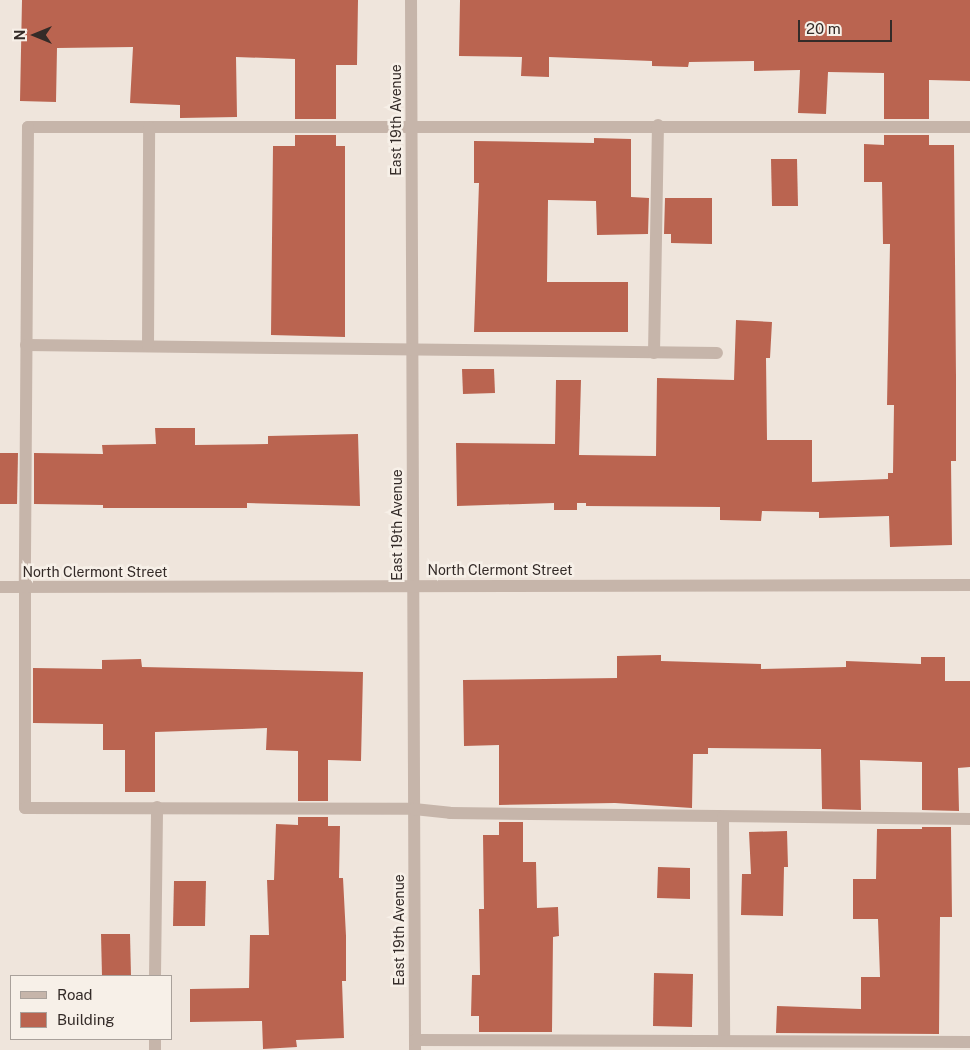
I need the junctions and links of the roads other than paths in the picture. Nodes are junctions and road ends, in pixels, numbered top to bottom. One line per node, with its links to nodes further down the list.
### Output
1 (411, 0): 3 (street, East 19th Avenue)
2 (658, 125): 3 (street); 5 (street); 9 (street)
3 (412, 126): 4 (street); 8 (street, East 19th Avenue)
4 (149, 127): 6 (street); 7 (street)
5 (970, 127)
6 (26, 345): 7 (street); 14 (street)
7 (148, 346): 8 (street)
8 (412, 347): 9 (street); 11 (street, East 19th Avenue)
9 (654, 353): 10 (street)
10 (717, 353)
11 (413, 584): 12 (street, North Clermont Street); 14 (street, North Clermont Street); 16 (street, East 19th Avenue)
12 (970, 585)
13 (0, 587): 14 (street, North Clermont Street)
14 (25, 587): 15 (street)
15 (156, 808): 16 (street); 19 (street)
16 (414, 809): 17 (street); 22 (street, East 19th Avenue)
17 (723, 817): 18 (street); 20 (street)
18 (970, 819)
19 (156, 975)
20 (724, 1041): 21 (street); 22 (street)
21 (970, 1042)
22 (415, 1045)

